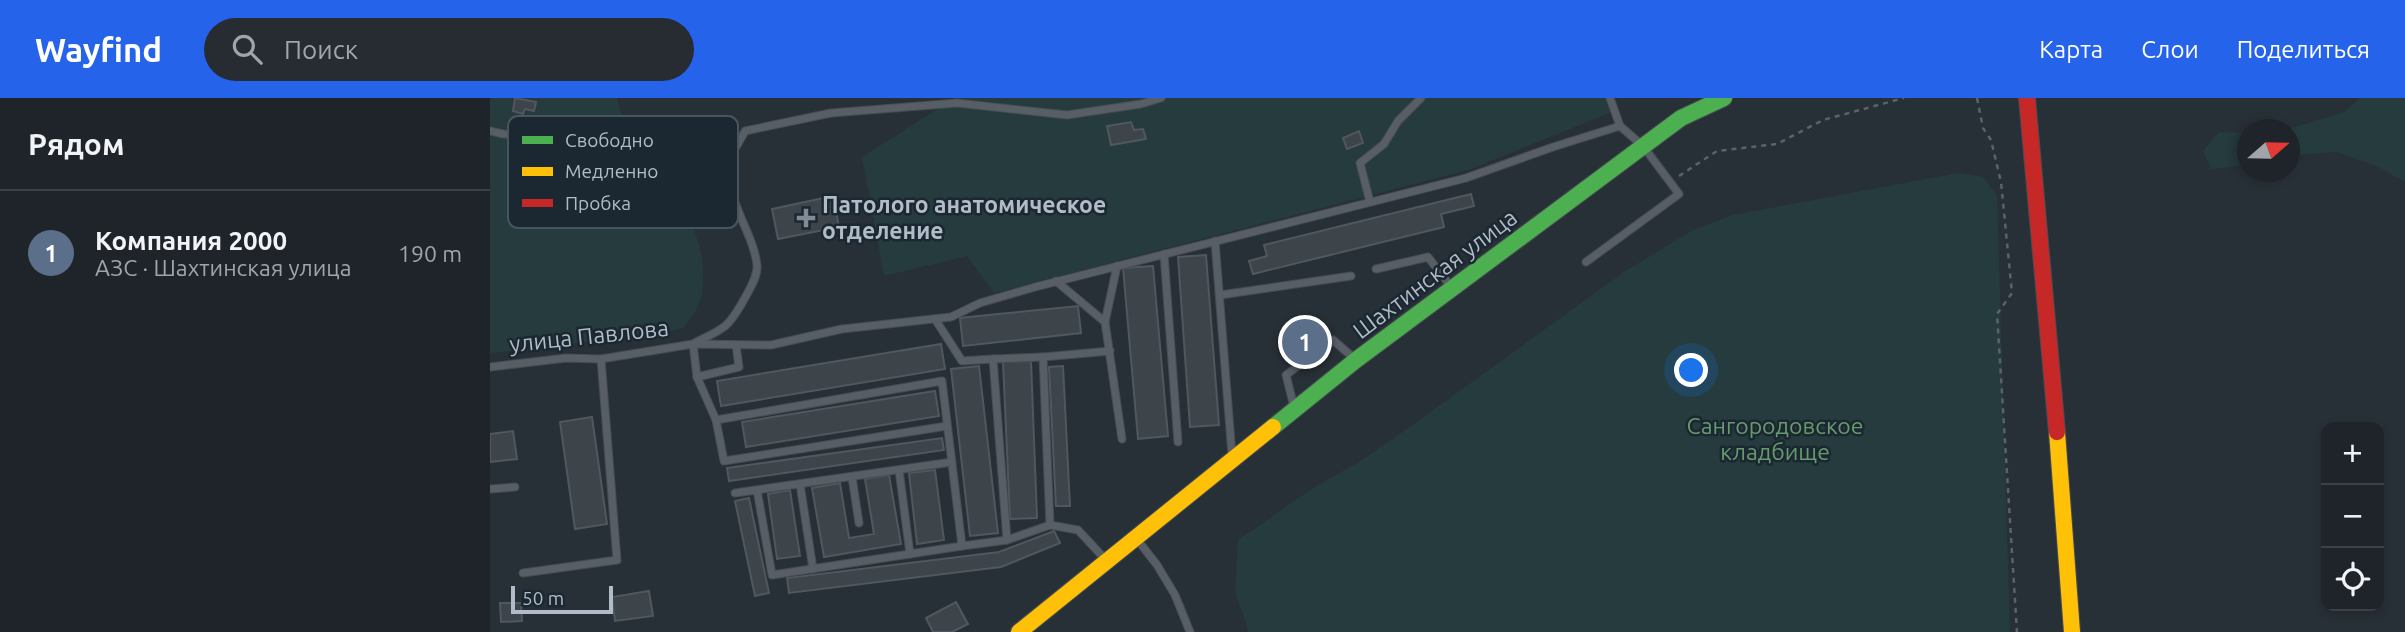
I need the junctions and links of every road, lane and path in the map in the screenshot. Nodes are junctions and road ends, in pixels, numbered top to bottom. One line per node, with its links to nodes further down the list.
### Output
1 (1161, 98): 11 (lane)
2 (1421, 98): 14 (lane)
3 (1610, 98): 8 (lane)
4 (1724, 98): 12 (street, Шахтинская улица)
5 (1904, 98): 13 (path)
6 (1977, 98): 61 (path)
7 (2027, 98): 62 (street)
8 (1620, 126): 12 (lane); 14 (lane)
9 (490, 131): 10 (lane)
10 (508, 133)
11 (738, 145)
12 (1643, 146): 13 (lane); 23 (street, Шахтинская улица)
13 (1670, 182): 18 (lane)
14 (1370, 202): 16 (lane)
15 (738, 210): 27 (lane)
16 (1216, 241): 17 (lane); 24 (lane)
17 (1164, 254): 19 (lane); 40 (lane)
18 (1586, 262)
19 (1117, 266): 22 (lane); 26 (lane)
20 (1376, 269): 23 (lane)
21 (1351, 276): 24 (lane)
22 (1056, 281): 25 (lane); 26 (lane)
23 (1453, 288): 33 (street, Шахтинская улица)
24 (1220, 295): 41 (lane)
25 (935, 319): 28 (lane); 32 (lane)
26 (1105, 322): 29 (lane)
27 (693, 344): 28 (lane); 31 (lane, улица Павлова); 35 (lane)
28 (736, 345): 35 (lane)
29 (1110, 351): 30 (lane); 39 (lane)
30 (1043, 357): 32 (lane); 51 (lane)
31 (601, 359): 34 (lane, улица Павлова); 58 (lane)
32 (993, 359): 53 (lane)
33 (1356, 360): 36 (street, Шахтинская улица); 36 (lane)
34 (490, 366)
35 (697, 377): 37 (lane)
36 (1295, 411): 41 (street, Шахтинская улица)
37 (716, 420): 38 (lane); 38 (lane)
38 (947, 426): 42 (lane)
39 (1122, 439)
40 (1178, 442)
41 (1232, 459): 52 (street, Шахтинская улица)
42 (952, 462): 43 (lane); 54 (lane)
43 (899, 470): 44 (lane); 55 (lane)
44 (852, 477): 45 (lane); 50 (lane)
45 (800, 484): 48 (lane); 57 (lane)
46 (515, 487): 47 (lane)
47 (490, 489)
48 (757, 490): 49 (lane); 57 (lane)
49 (735, 493)
50 (859, 523)
51 (1050, 525): 53 (lane); 56 (lane)
52 (1135, 537): 56 (street, Шахтинская улица); 60 (lane)
53 (1007, 540): 54 (lane)
54 (962, 546): 55 (lane)
55 (910, 554): 57 (lane)
56 (1107, 561): 59 (street, Шахтинская улица)
57 (813, 569)
58 (523, 573)
59 (1019, 632)
60 (1190, 632)
61 (2017, 632)
62 (2072, 632)

